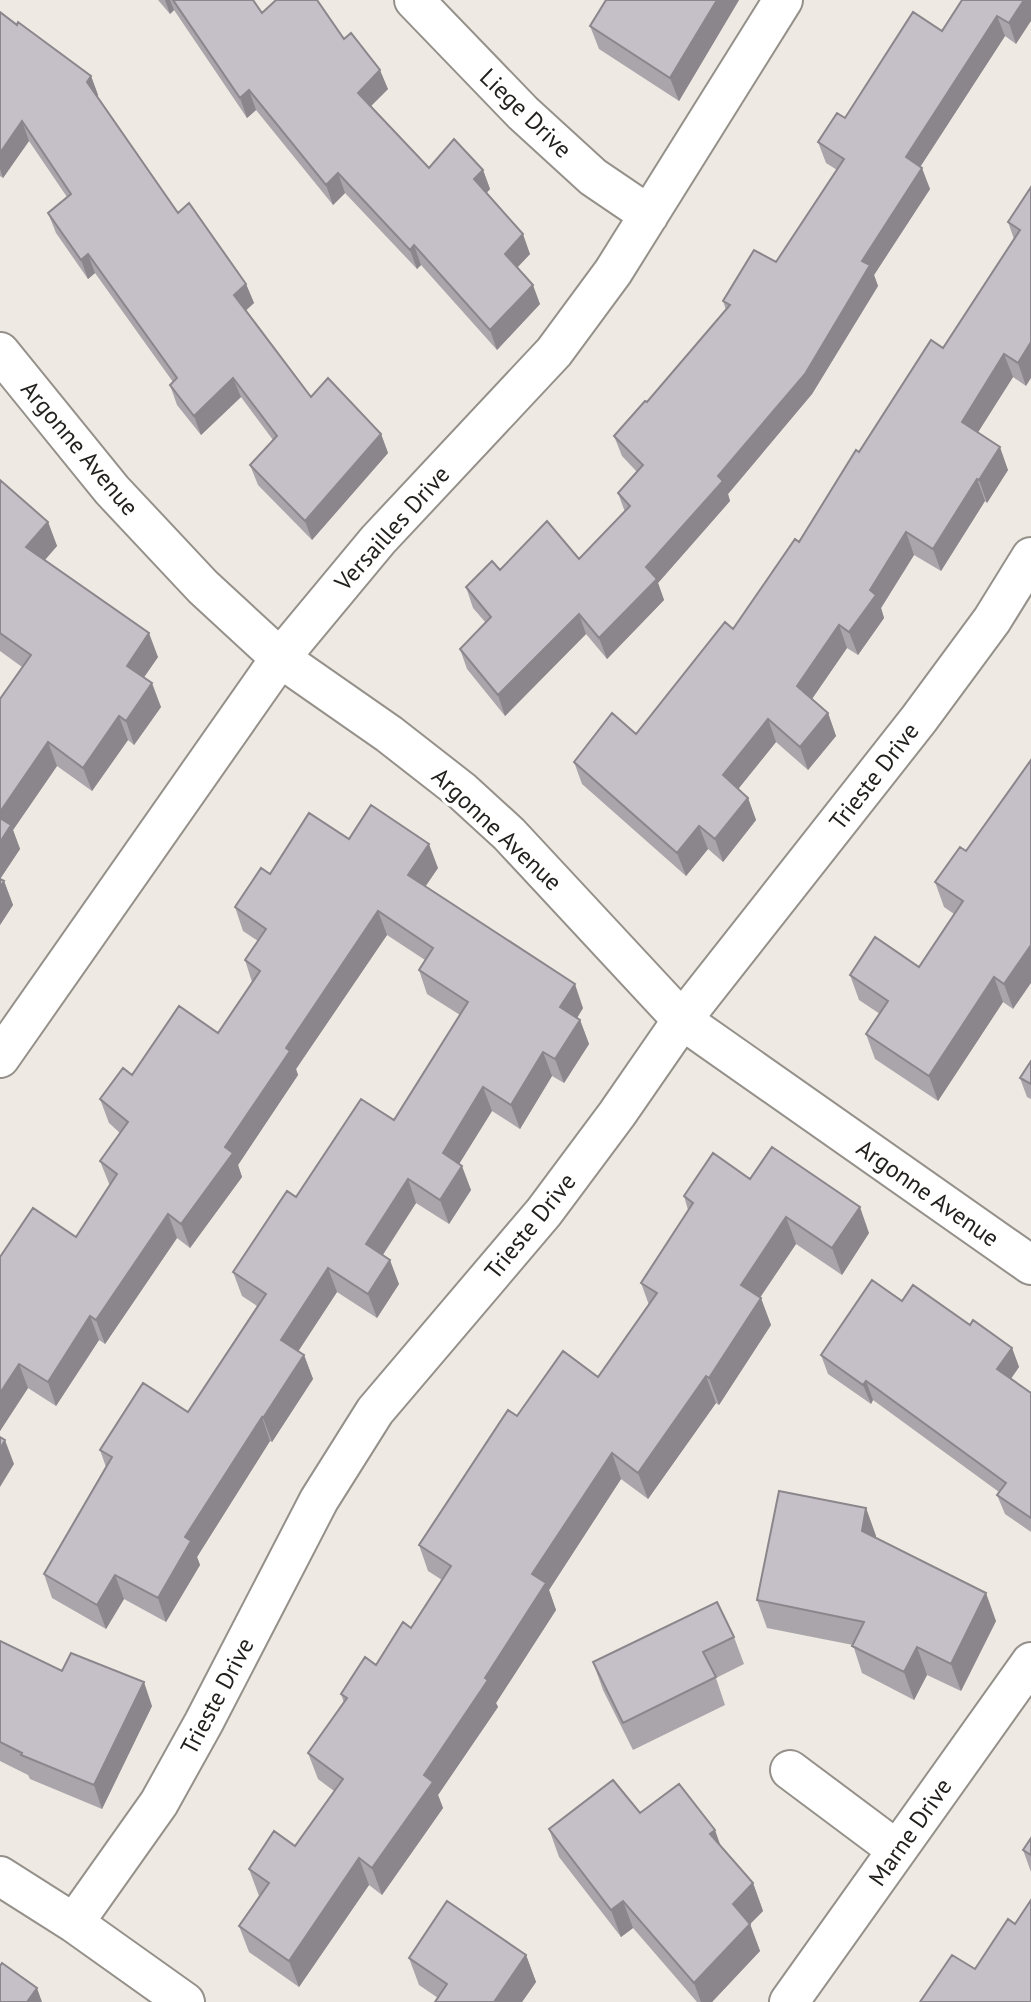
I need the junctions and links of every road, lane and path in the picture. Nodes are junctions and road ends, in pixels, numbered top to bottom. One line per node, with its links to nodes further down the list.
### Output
1 (414, 0): 3 (street, Liege Drive)
2 (783, 0): 3 (street, Versailles Drive)
3 (649, 215): 6 (street, Versailles Drive)
4 (0, 352): 6 (street, Argonne Avenue)
5 (1031, 557): 7 (street, Trieste Drive)
6 (280, 659): 7 (street, Argonne Avenue); 8 (street, Versailles Drive)
7 (682, 1020): 9 (street, Argonne Avenue); 14 (street, Trieste Drive)
8 (0, 1058)
9 (1031, 1265)
10 (1031, 1662): 12 (street, Marne Drive)
11 (790, 1770): 12 (street)
12 (897, 1850): 16 (street, Marne Drive)
13 (0, 1876): 14 (street)
14 (74, 1923): 15 (street)
15 (185, 2002)
16 (789, 2002)

